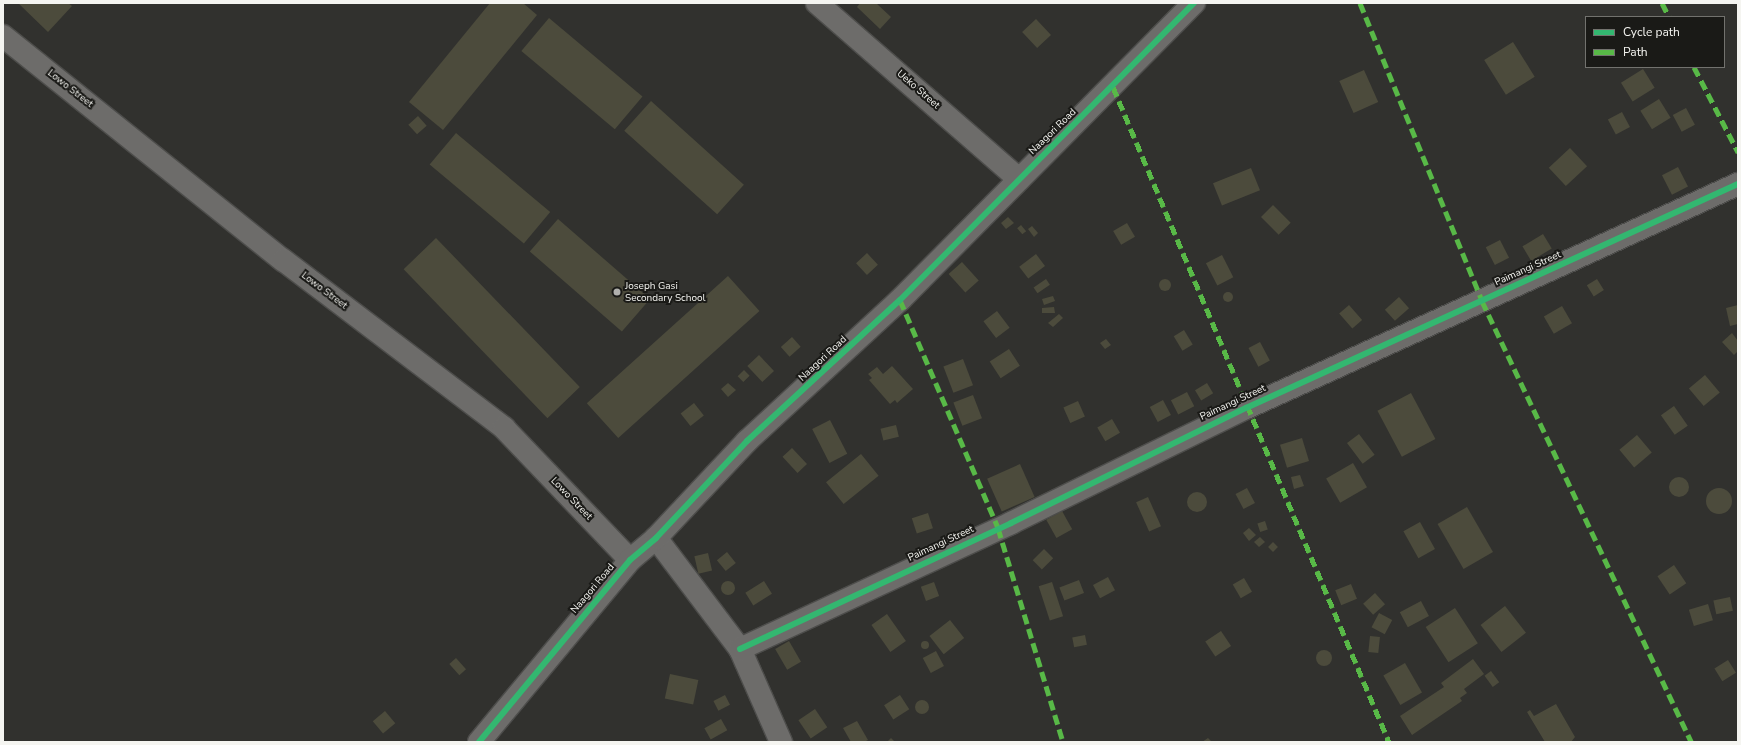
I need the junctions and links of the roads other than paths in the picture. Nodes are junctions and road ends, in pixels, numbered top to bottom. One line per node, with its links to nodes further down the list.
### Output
1 (817, 3): 4 (street, Ueko Street)
2 (1194, 3): 4 (street, Naagori Road)
3 (3, 36): 7 (street, Lowo Street)
4 (1019, 179): 6 (street, Naagori Road)
5 (1738, 184): 8 (street, Paimangi Street)
6 (656, 538): 7 (street, Naagori Road); 8 (street)
7 (630, 560): 9 (street, Naagori Road)
8 (740, 649): 10 (street)
9 (479, 742)
10 (781, 742)

